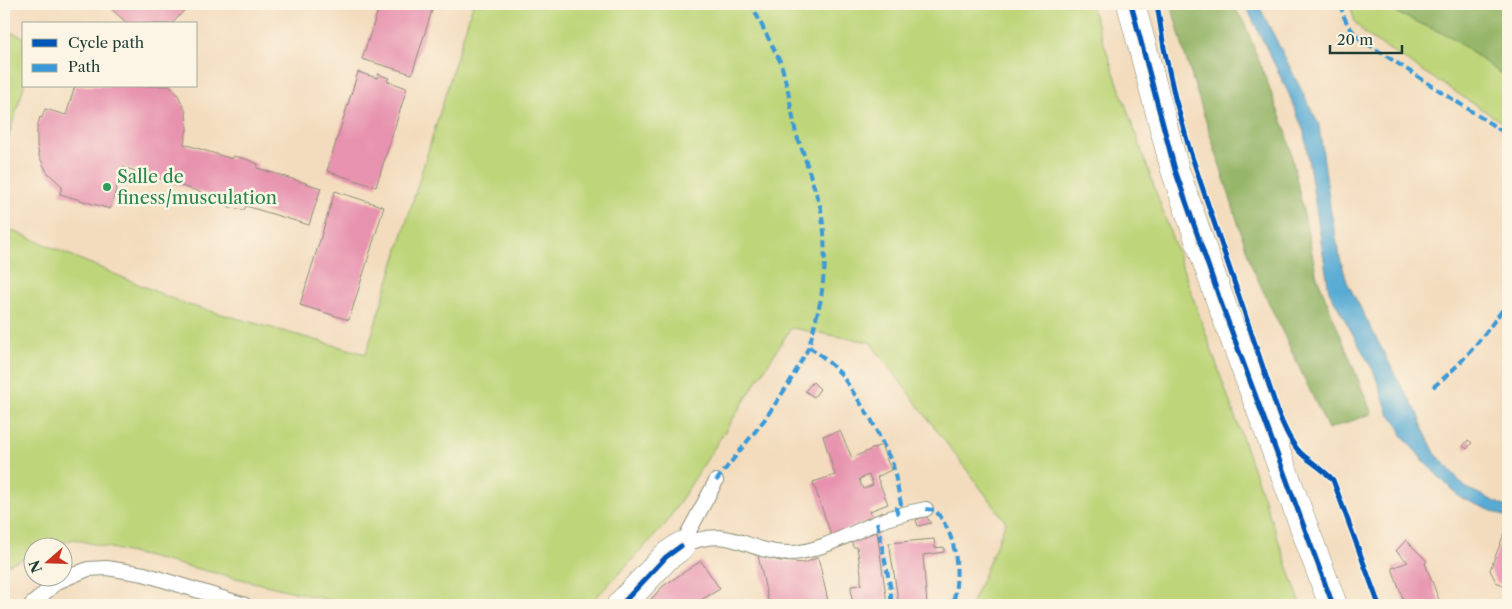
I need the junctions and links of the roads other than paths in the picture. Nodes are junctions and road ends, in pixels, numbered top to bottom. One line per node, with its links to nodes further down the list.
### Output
1 (1131, 4): 8 (street)
2 (716, 481): 4 (lane)
3 (926, 509): 4 (lane)
4 (681, 546): 7 (street)
5 (32, 605): 6 (lane)
6 (244, 605)
7 (621, 605)
8 (1333, 605)

